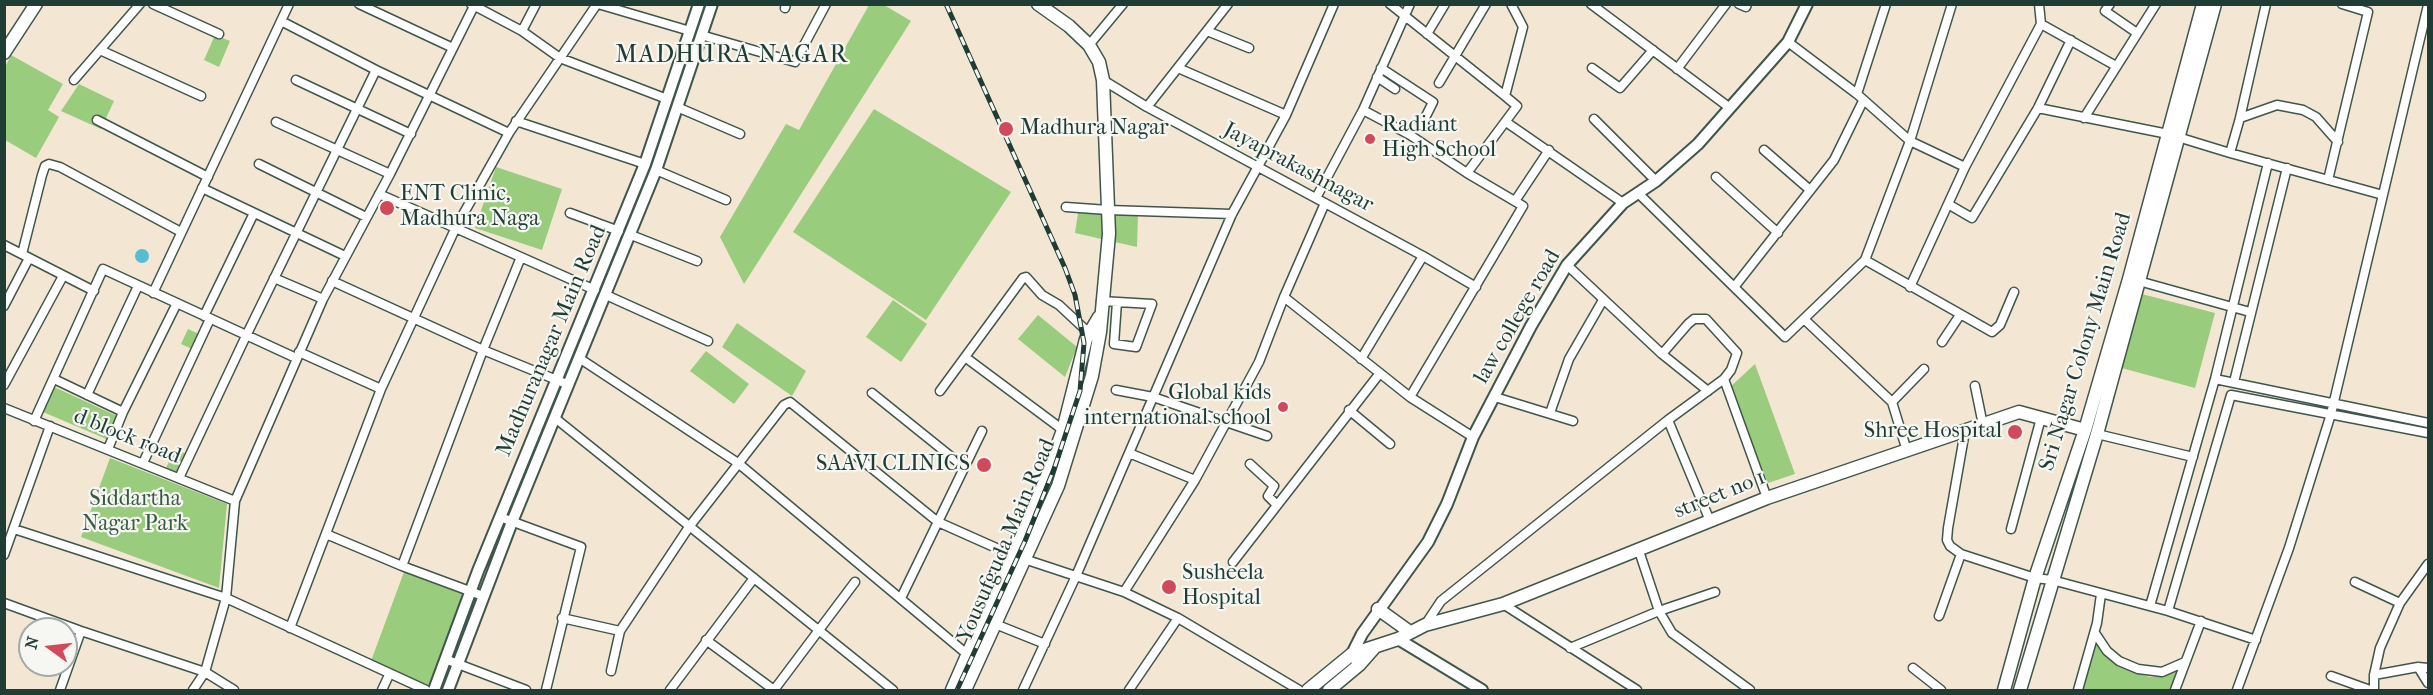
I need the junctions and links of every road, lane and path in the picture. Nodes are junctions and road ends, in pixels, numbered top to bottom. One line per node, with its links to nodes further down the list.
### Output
1 (27, 4): 47 (main road)
2 (36, 4): 55 (main road)
3 (140, 4): 53 (street)
4 (153, 4): 44 (street)
5 (289, 4): 38 (street)
6 (359, 4): 51 (street)
7 (536, 4): 40 (street)
8 (598, 4): 41 (street); 57 (street)
9 (699, 4): 41 (street, Madhuranagar Main Road)
10 (712, 4): 46 (street, Madhuranagar Main Road)
11 (826, 4): 46 (street)
12 (1122, 4): 50 (street)
13 (1228, 4): 42 (street)
14 (1334, 4): 80 (street)
15 (1390, 4): 37 (street)
16 (1410, 4): 37 (street)
17 (1445, 4): 45 (street)
18 (1486, 4): 56 (street)
19 (1511, 4): 71 (street)
20 (1591, 4): 54 (street)
21 (1726, 4): 61 (street)
22 (1739, 4): 23 (street)
23 (1747, 4)
24 (1807, 4): 49 (street, law college road)
25 (1886, 4): 72 (street)
26 (1952, 4): 93 (street)
27 (2039, 4): 39 (street)
28 (2110, 4): 43 (street)
29 (2156, 4): 43 (street)
30 (2203, 4): 92 (main road, Sri Nagar Colony Main Road)
31 (2215, 4): 92 (main road, Sri Nagar Colony Main Road)
32 (2266, 4): 82 (street)
33 (2342, 4): 94 (street)
34 (473, 5): 40 (street); 51 (street)
35 (2428, 5): 117 (street)
36 (1044, 6): 50 (main road, Yousufguda Main Road)
37 (1405, 16): 45 (street); 63 (street)
38 (281, 21): 62 (street); 108 (street)
39 (2041, 24): 48 (street); 103 (street)
40 (522, 31): 57 (street)
41 (690, 31): 73 (street, Madhuranagar Main Road)
42 (1207, 31): 52 (street); 59 (street)
43 (2137, 33): 58 (street)
44 (219, 34)
45 (1427, 34): 56 (street)
46 (701, 35): 74 (street, Madhuranagar Main Road)
47 (4, 38)
48 (2071, 40): 58 (street); 77 (street)
49 (1788, 42): 72 (street); 76 (street, law college road)
50 (1089, 45): 67 (main road, Yousufguda Main Road)
51 (453, 48): 69 (street)
52 (1249, 48)
53 (100, 50): 65 (street); 70 (street)
54 (1653, 50): 60 (street); 61 (street)
55 (4, 53)
56 (1456, 56): 68 (street); 71 (street)
57 (560, 58): 73 (street); 86 (street)
58 (2116, 66): 81 (street)
59 (1178, 68): 75 (street); 80 (street)
60 (1592, 68)
61 (1677, 69): 76 (street)
62 (376, 70): 69 (street); 78 (street)
63 (1379, 72): 64 (street); 64 (street); 79 (street)
64 (1395, 77): 88 (street)
65 (74, 80)
66 (296, 80): 78 (street)
67 (1103, 80): 75 (street, Jayaprakashnagar); 125 (main road, Yousufguda Main Road)
68 (1439, 83)
69 (430, 95): 89 (street); 90 (street)
70 (201, 96)
71 (1505, 96): 87 (street)
72 (1860, 97): 93 (street); 113 (street)
73 (667, 99): 101 (street, Madhuranagar Main Road)
74 (677, 107): 91 (street); 105 (street, Madhuranagar Main Road)
75 (1147, 107): 102 (street, Jayaprakashnagar)
76 (1730, 108): 111 (street, law college road)
77 (2038, 108): 81 (street); 123 (street)
78 (357, 109): 90 (street); 95 (street)
79 (1363, 110): 106 (street); 118 (street)
80 (1286, 115): 102 (street)
81 (2084, 118): 92 (street)
82 (2240, 118): 94 (street); 98 (street)
83 (1594, 119): 111 (street)
84 (97, 120): 108 (street)
85 (276, 122): 95 (street)
86 (516, 122): 89 (street); 101 (street)
87 (1506, 122): 96 (street); 106 (street)
88 (1421, 126)
89 (509, 133): 130 (street)
90 (411, 134): 107 (street)
91 (740, 134)
92 (2174, 136): 98 (street); 146 (main road, Sri Nagar Colony Main Road)
93 (1910, 141): 103 (street); 141 (street)
94 (2338, 142): 110 (street)
95 (337, 149): 107 (street); 114 (street)
96 (1549, 150): 120 (street); 122 (street)
97 (1764, 150): 113 (street)
98 (2229, 153): 99 (street)
99 (2268, 163): 104 (street); 164 (street)
100 (259, 164): 114 (street)
101 (645, 164): 131 (street, Madhuranagar Main Road)
102 (1259, 167): 118 (street, Jayaprakashnagar); 128 (street)
103 (1965, 167): 123 (street)
104 (2287, 168): 110 (street); 165 (street)
105 (656, 170): 119 (street); 135 (street, Madhuranagar Main Road)
106 (1467, 173): 120 (street)
107 (390, 174): 116 (street)
108 (207, 177): 112 (street)
109 (1716, 177): 133 (street)
110 (2328, 180): 117 (street)
111 (1656, 181): 115 (street, law college road)
112 (202, 188): 126 (street); 132 (street)
113 (1810, 190): 133 (street)
114 (316, 191): 129 (street); 134 (street)
115 (1638, 193): 122 (street, law college road); 149 (street)
116 (379, 194): 129 (street); 130 (street)
117 (2383, 195): 201 (street)
118 (1316, 198): 121 (street, Jayaprakashnagar)
119 (726, 200)
120 (1515, 201): 151 (street)
121 (1325, 203): 139 (street, Jayaprakashnagar); 157 (street)
122 (1623, 203): 143 (street, law college road)
123 (1948, 204): 150 (street)
124 (1066, 207): 125 (street)
125 (1108, 210): 128 (street); 160 (main road, Yousufguda Main Road)
126 (254, 213): 134 (street); 167 (street)
127 (570, 213): 131 (street)
128 (1232, 214): 198 (street)
129 (366, 217): 138 (street)
130 (456, 227): 140 (street); 169 (street)
131 (619, 231): 152 (street, Madhuranagar Main Road)
132 (182, 232): 137 (street); 155 (street)
133 (1778, 233): 149 (street)
134 (296, 234): 138 (street); 145 (street)
135 (631, 235): 142 (street); 156 (street, Madhuranagar Main Road)
136 (4, 245): 137 (street)
137 (25, 256): 144 (street); 163 (street)
138 (345, 256): 147 (street)
139 (1423, 256): 151 (street, Jayaprakashnagar); 180 (street)
140 (521, 257): 152 (street); 175 (street)
141 (1865, 260): 150 (street); 170 (street)
142 (697, 261)
143 (1567, 265): 159 (street); 199 (street, law college road)
144 (63, 276): 153 (street); 189 (street)
145 (274, 278): 158 (street); 172 (street)
146 (2135, 280): 164 (street); 219 (main road, Sri Nagar Colony Main Road)
147 (332, 281): 158 (street); 169 (street)
148 (138, 286): 153 (street); 155 (street); 196 (street)
149 (1735, 286): 170 (street)
150 (1910, 286): 166 (street)
151 (1476, 287): 197 (street)
152 (595, 290): 185 (street, Madhuranagar Main Road)
153 (94, 291): 183 (street)
154 (2014, 292): 166 (street)
155 (153, 293): 162 (street)
156 (606, 295): 173 (street); 179 (street, Madhuranagar Main Road)
157 (1284, 297): 180 (street); 212 (street)
158 (323, 300): 177 (street)
159 (1603, 300): 176 (street); 205 (street)
160 (1101, 301): 161 (street); 168 (main road, Yousufguda Main Road)
161 (1118, 302): 161 (street)
162 (177, 303): 167 (street); 204 (street)
163 (4, 306)
164 (2232, 307): 165 (street); 184 (street)
165 (2250, 312): 187 (street)
166 (1960, 315): 174 (street)
167 (207, 317): 172 (street); 228 (street)
168 (1100, 317): 171 (main road, Yousufguda Main Road); 249 (main road, Yousufguda Main Road)
169 (413, 318): 175 (street); 191 (street)
170 (1805, 320): 200 (street)
171 (1089, 333): 178 (street); 216 (main road, Yousufguda Main Road)
172 (246, 336): 177 (street); 232 (street)
173 (708, 341)
174 (1942, 342)
175 (483, 350): 185 (street); 252 (street)
176 (1662, 354): 186 (street); 194 (street)
177 (298, 355): 191 (street); 235 (street)
178 (965, 357): 193 (street); 216 (street)
179 (579, 358): 188 (street, Madhuranagar Main Road); 229 (street)
180 (1361, 359): 182 (street)
181 (1924, 369): 200 (street)
182 (1380, 373): 197 (street); 203 (street)
183 (54, 379): 196 (street); 210 (street)
184 (2215, 379): 187 (street); 227 (street)
185 (557, 380): 188 (street); 237 (street, Madhuranagar Main Road)
186 (1724, 380): 194 (street); 234 (street)
187 (2234, 382): 201 (street)
188 (569, 385): 207 (street, Madhuranagar Main Road)
189 (4, 386)
190 (1975, 386): 214 (street)
191 (381, 389): 244 (street)
192 (1116, 390): 198 (street)
193 (940, 391)
194 (1708, 391): 209 (street)
195 (872, 393): 231 (street)
196 (87, 395): 204 (street)
197 (1410, 396): 222 (street)
198 (1153, 397): 212 (street); 226 (street)
199 (1495, 397): 205 (street); 222 (street, law college road)
200 (1893, 402): 225 (street)
201 (2333, 404): 206 (street); 213 (street)
202 (4, 408): 210 (street, d block road)
203 (1349, 410): 223 (street); 236 (street)
204 (123, 411): 224 (street)
205 (1550, 413): 211 (street)
206 (2331, 414): 220 (street); 272 (street); 286 (street)
207 (555, 418): 239 (street, Madhuranagar Main Road); 241 (street)
208 (2041, 418): 214 (main road, street no 1); 219 (main road, street no 1); 243 (street)
209 (1668, 420): 238 (street); 278 (street)
210 (34, 421): 215 (street, d block road)
211 (1573, 421)
212 (1227, 422): 221 (street); 233 (street)
213 (2428, 423)
214 (1983, 424): 218 (main road, street no 1)
215 (50, 426): 224 (street, d block road); 242 (street)
216 (1063, 430): 248 (main road, Yousufguda Main Road)
217 (982, 431): 231 (street)
218 (1965, 431): 225 (main road, street no 1); 246 (street)
219 (2091, 432): 227 (street); 255 (main road, Sri Nagar Colony Main Road); 256 (main road, Sri Nagar Colony Main Road)
220 (2428, 433)
221 (1267, 436)
222 (1473, 438): 270 (street, law college road)
223 (1390, 444)
224 (108, 450): 228 (street, d block road)
225 (1907, 452): 234 (main road, street no 1)
226 (1129, 453): 233 (street); 253 (street)
227 (2193, 457): 269 (street)
228 (143, 463): 232 (street, d block road)
229 (738, 463): 240 (street); 241 (street); 265 (street)
230 (1250, 464): 236 (street)
231 (964, 467): 240 (street)
232 (179, 478): 235 (street, d block road)
233 (1195, 480): 260 (street)
234 (1767, 498): 238 (main road, street no 1)
235 (235, 501): 264 (street)
236 (1276, 504): 250 (street)
237 (500, 518): 239 (street); 259 (street, Madhuranagar Main Road)
238 (1710, 521): 245 (main road, street no 1)
239 (512, 522): 263 (street, Madhuranagar Main Road); 274 (street)
240 (938, 522): 248 (street); 265 (street)
241 (689, 526): 254 (street); 281 (street)
242 (14, 529): 247 (street); 264 (street)
243 (2012, 529)
244 (326, 534): 252 (street); 279 (street)
245 (1639, 551): 268 (main road, street no 1); 271 (street)
246 (1960, 554): 255 (street); 273 (street)
247 (4, 555)
248 (1012, 555): 249 (street); 289 (main road, Yousufguda Main Road)
249 (1026, 560): 253 (street); 277 (main road, Yousufguda Main Road)
250 (1233, 562)
251 (2428, 564): 267 (street)
252 (402, 566): 259 (street)
253 (1076, 576): 260 (street); 287 (street)
254 (754, 578): 282 (street); 285 (street)
255 (2035, 579): 256 (street); 330 (main road, Sri Nagar Colony Main Road)
256 (2052, 580): 262 (street); 331 (main road, Sri Nagar Colony Main Road)
257 (855, 582): 282 (street)
258 (2355, 582): 267 (street)
259 (470, 592): 263 (street); 290 (street, Madhuranagar Main Road)
260 (1124, 592): 275 (street)
261 (1715, 592): 271 (street)
262 (2101, 594): 269 (street); 283 (street)
263 (483, 596): 293 (street, Madhuranagar Main Road)
264 (226, 598): 279 (street); 298 (street)
265 (901, 598): 289 (street)
266 (4, 603): 280 (street)
267 (2400, 603): 300 (street)
268 (1503, 604): 278 (main road, street no 1); 288 (street)
269 (2150, 606): 272 (street)
270 (1378, 609): 284 (main road); 291 (street, law college road)
271 (1659, 611): 288 (street); 328 (street)
272 (2169, 611): 276 (street)
273 (1939, 616)
274 (562, 618): 281 (street); 314 (street)
275 (1178, 618): 322 (street); 323 (street)
276 (2201, 621): 286 (street); 292 (street)
277 (995, 624): 287 (street); 320 (main road, Yousufguda Main Road)
278 (1425, 625): 284 (main road, street no 1)
279 (290, 628): 299 (street)
280 (81, 631): 298 (street); 306 (street)
281 (620, 631): 297 (street)
282 (820, 631): 317 (street); 318 (street)
283 (2095, 633): 292 (street); 332 (street)
284 (1404, 635): 291 (main road, street no 1); 304 (street)
285 (706, 640): 302 (street); 315 (street)
286 (2256, 640): 334 (street)
287 (1045, 644): 321 (street)
288 (1570, 648): 305 (street)
289 (968, 655): 319 (main road, Yousufguda Main Road)
290 (445, 659): 293 (street); 311 (street, Madhuranagar Main Road)
291 (1356, 660): 324 (main road, street no 1); 325 (main road, street no 1)
292 (2185, 662): 333 (street)
293 (457, 665): 312 (street, Madhuranagar Main Road); 313 (street)
294 (2418, 667): 296 (street); 300 (street); 303 (street)
295 (1913, 668): 329 (street)
296 (2428, 668)
297 (611, 671)
298 (205, 672): 307 (street); 308 (street)
299 (389, 675): 309 (street); 310 (street)
300 (2374, 675): 335 (street)
301 (2331, 676): 335 (street)
302 (762, 682): 316 (street); 317 (street)
303 (2428, 683)
304 (1468, 687): 326 (street)
305 (1626, 688): 327 (street)
306 (60, 690)
307 (193, 690)
308 (234, 690)
309 (382, 690)
310 (426, 690)
311 (434, 690)
312 (448, 690)
313 (520, 690)
314 (546, 690)
315 (670, 690)
316 (756, 690)
317 (774, 690)
318 (892, 690)
319 (952, 690)
320 (965, 690)
321 (1023, 690)
322 (1129, 690)
323 (1299, 690)
324 (1308, 690)
325 (1329, 690)
326 (1482, 690)
327 (1637, 690)
328 (1750, 690)
329 (1941, 690)
330 (2004, 690)
331 (2020, 690)
332 (2078, 690)
333 (2175, 690)
334 (2237, 690)
335 (2372, 690)

